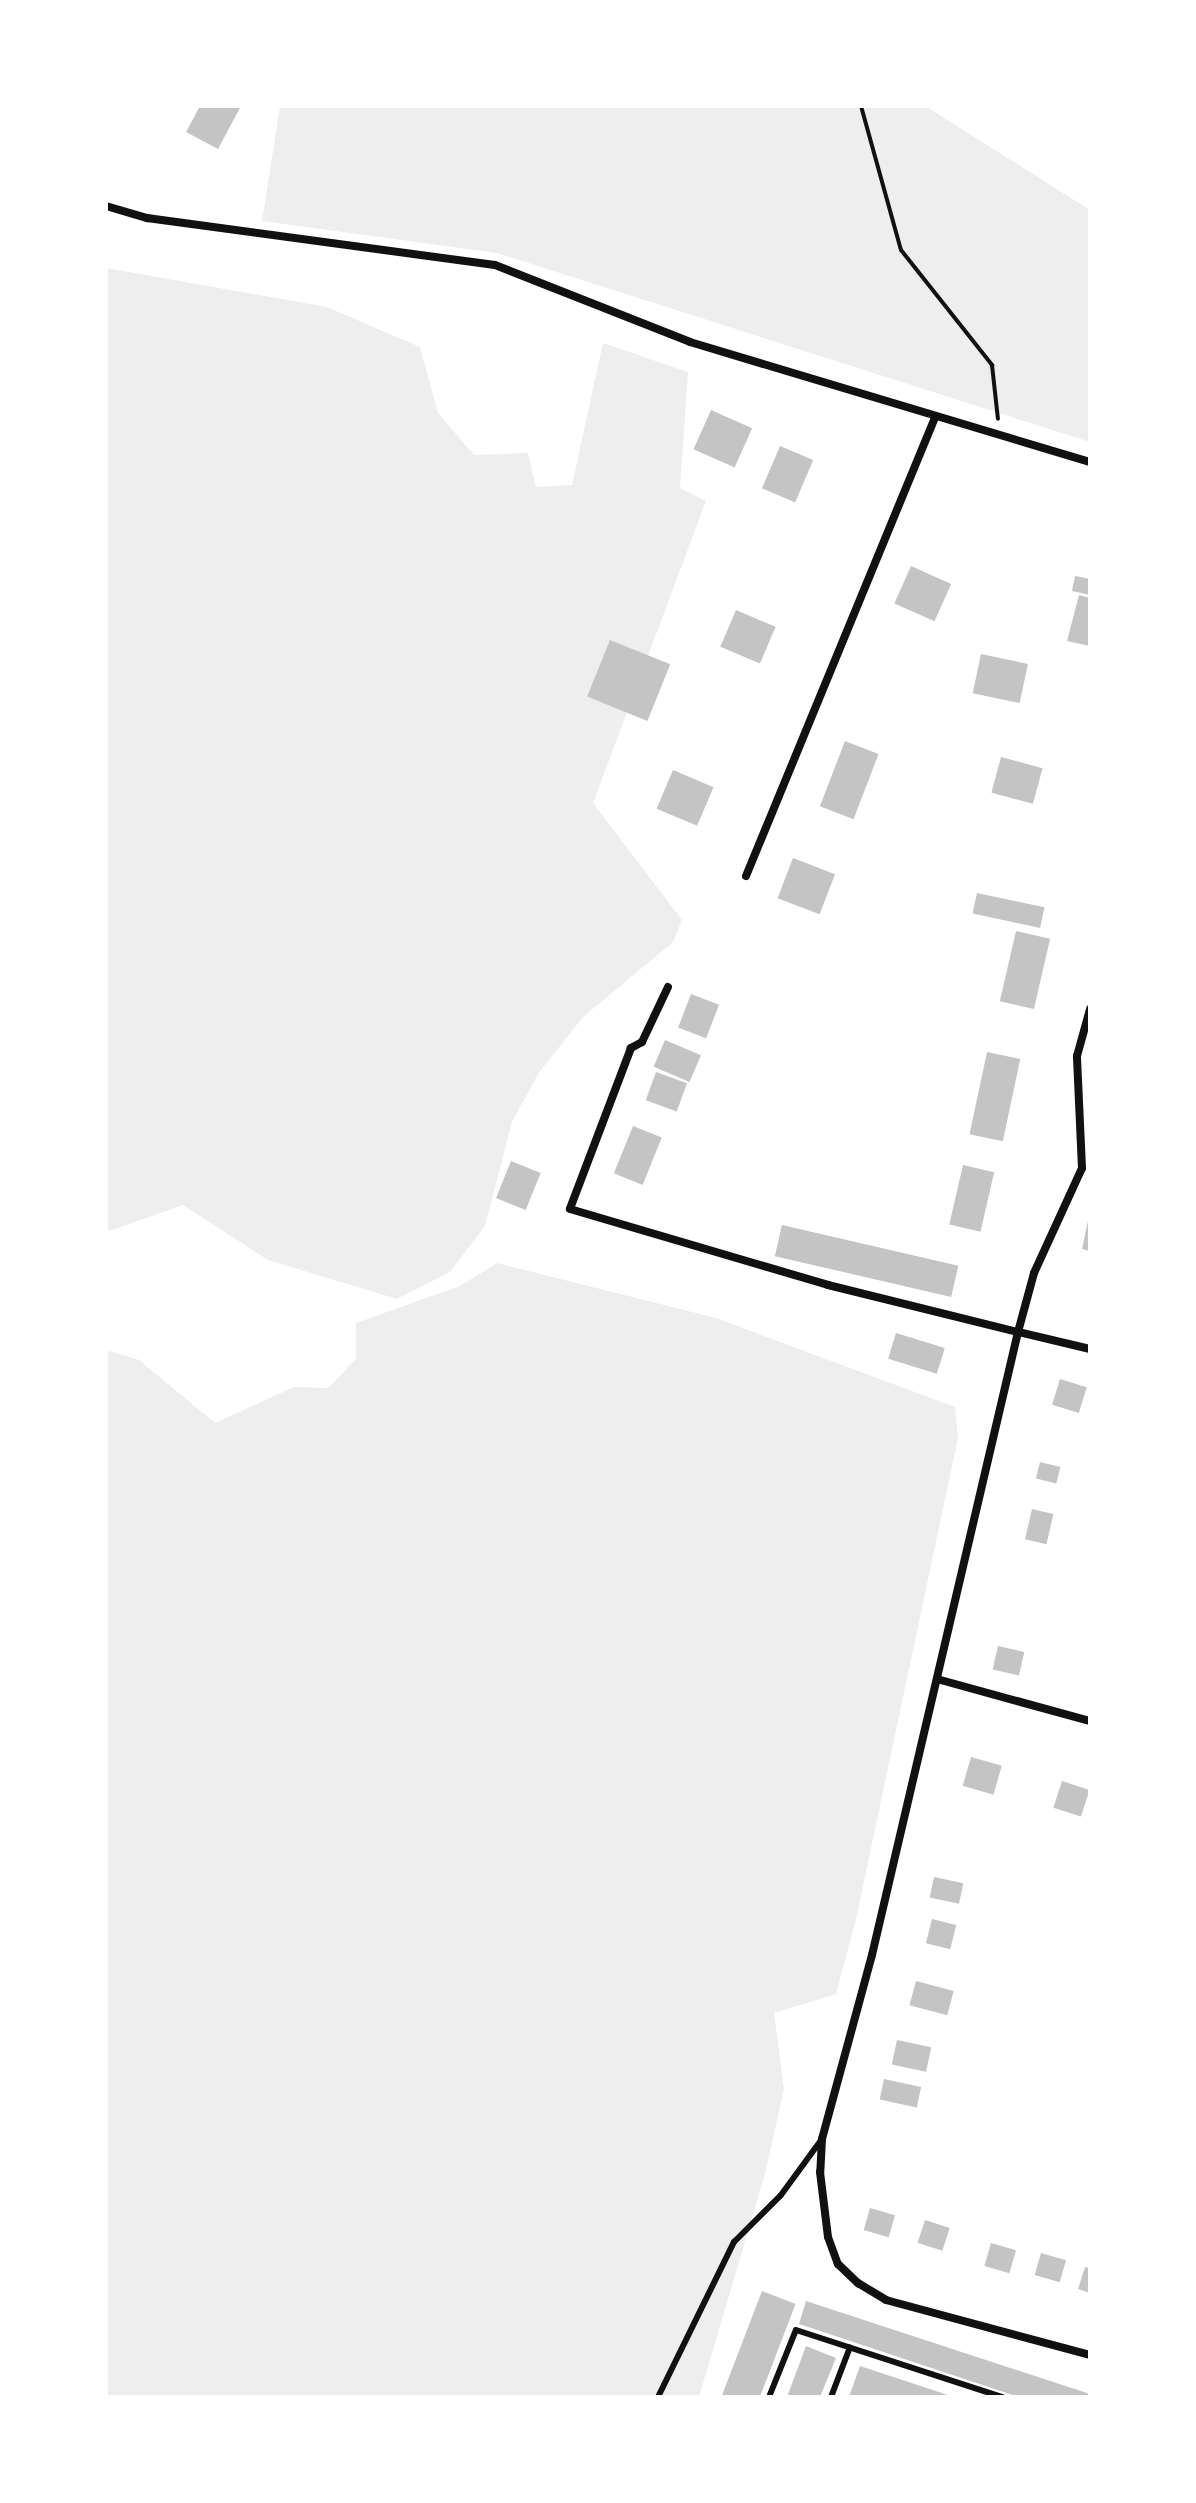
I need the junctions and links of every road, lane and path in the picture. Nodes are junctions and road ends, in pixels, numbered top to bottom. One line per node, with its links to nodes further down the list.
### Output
1 (861, 106): 4 (path)
2 (106, 206): 3 (street)
3 (935, 417): 4 (street); 6 (street)
4 (1000, 437): 5 (street)
5 (1090, 462)
6 (746, 876)
7 (668, 987): 10 (street)
8 (1090, 1009): 9 (street)
9 (1086, 1170): 10 (street)
10 (1018, 1332): 11 (street); 12 (street)
11 (1090, 1349)
12 (937, 1679): 13 (street); 14 (street)
13 (1090, 1721)
14 (822, 2139): 16 (street); 17 (lane)
15 (850, 2347): 18 (lane); 19 (lane); 20 (lane)
16 (1090, 2355)
17 (658, 2397)
18 (769, 2397)
19 (831, 2397)
20 (1002, 2397)

